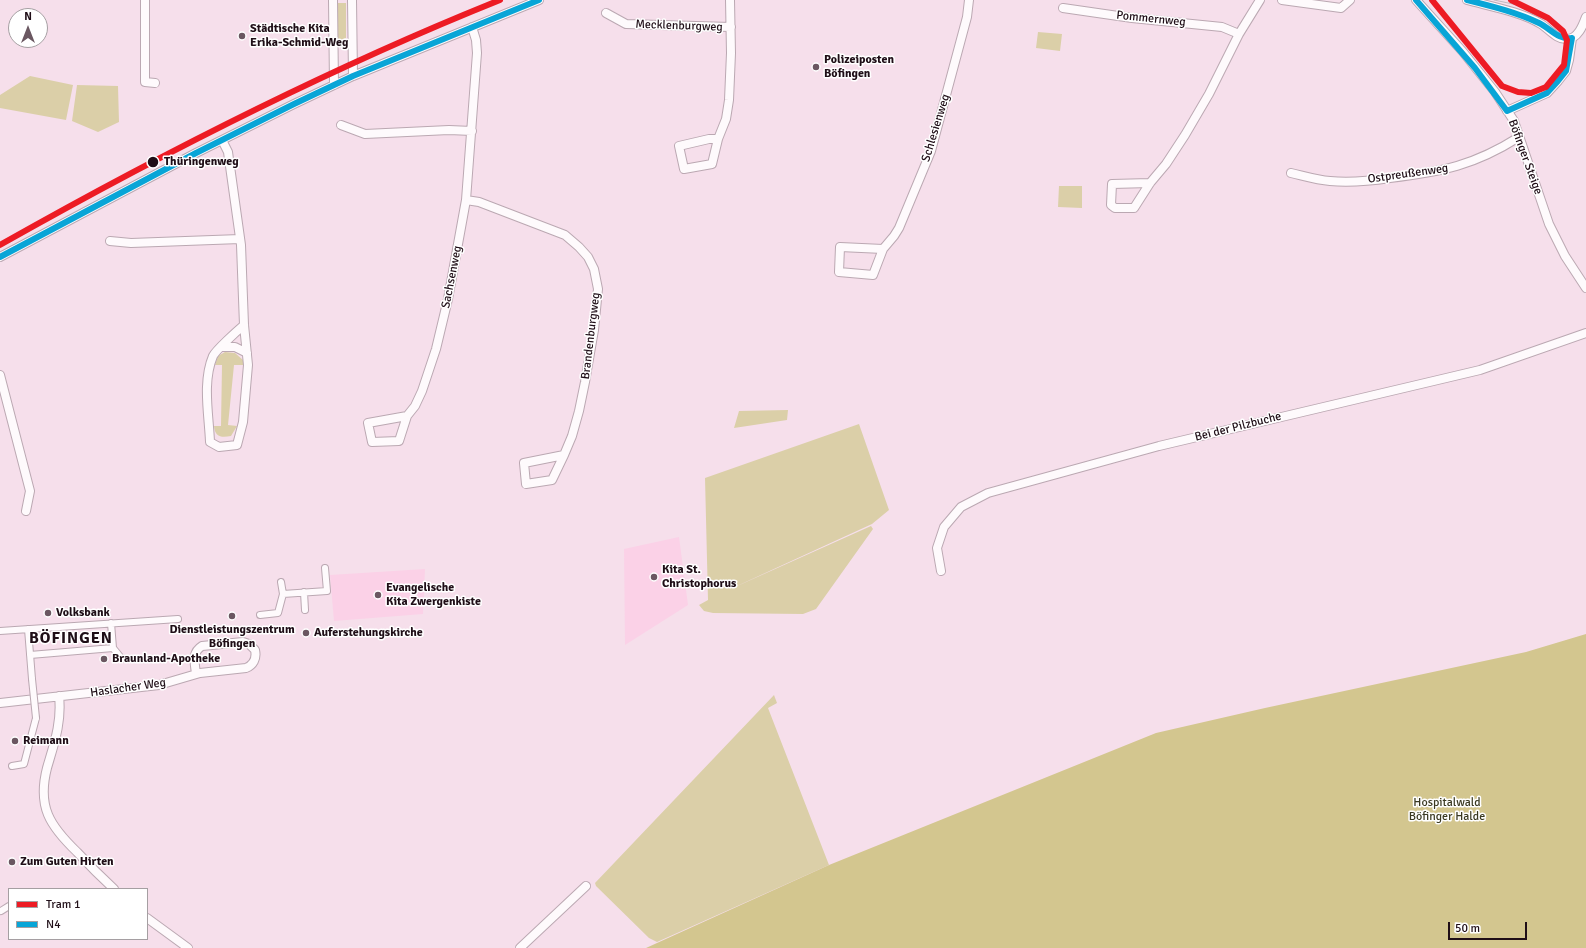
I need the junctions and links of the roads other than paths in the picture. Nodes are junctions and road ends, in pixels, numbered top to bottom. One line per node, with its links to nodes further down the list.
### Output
1 (145, 0): 21 (street)
2 (333, 0): 22 (street)
3 (352, 0): 20 (street)
4 (540, 0): 15 (street)
5 (730, 0): 16 (street, Mecklenburgweg)
6 (969, 0): 34 (street, Schlesienweg)
7 (1260, 0): 18 (street)
8 (1282, 0): 9 (street)
9 (1350, 0)
10 (1416, 0): 23 (street, Böfinger Steige)
11 (1467, 0): 19 (street)
12 (1063, 8): 18 (street, Pommernweg)
13 (606, 13): 16 (street, Mecklenburgweg)
14 (1586, 17): 17 (street)
15 (472, 27): 20 (street); 25 (street, Sachsenweg)
16 (731, 27): 27 (street, Mecklenburgweg)
17 (1584, 29): 19 (street)
18 (1239, 34): 30 (street)
19 (1572, 38): 23 (street)
20 (353, 76): 22 (street)
21 (155, 83)
22 (334, 85): 28 (street)
23 (1507, 111): 26 (street, Böfinger Steige)
24 (341, 125): 25 (street)
25 (472, 130): 31 (street, Sachsenweg)
26 (1519, 137): 29 (street, Ostpreußenweg); 36 (street, Böfinger Steige)
27 (718, 139): 27 (street, Mecklenburgweg)
28 (222, 140): 32 (street); 35 (street)
29 (1291, 173)
30 (1150, 183): 30 (street)
31 (466, 200): 42 (street, Sachsenweg); 43 (street, Brandenburgweg)
32 (240, 239): 33 (street); 37 (street)
33 (110, 241)
34 (883, 249): 34 (street, Schlesienweg)
35 (0, 257)
36 (1586, 288)
37 (244, 325): 39 (street); 40 (street)
38 (1586, 333): 46 (street, Bei der Pilzbuche)
39 (221, 347): 40 (street); 40 (street)
40 (247, 353)
41 (0, 375): 44 (street)
42 (407, 416): 42 (street, Sachsenweg)
43 (564, 455): 43 (street, Brandenburgweg)
44 (26, 511)
45 (325, 568): 48 (street)
46 (940, 571)
47 (281, 582): 49 (street)
48 (304, 592): 49 (street); 50 (street)
49 (282, 594): 51 (street)
50 (305, 610)
51 (260, 615)
52 (178, 618): 53 (street)
53 (112, 623): 54 (street); 56 (street)
54 (28, 629): 55 (street); 57 (street)
55 (0, 631)
56 (113, 648): 57 (street); 58 (street)
57 (30, 655): 62 (street, bridge)
58 (122, 658)
59 (196, 674): 59 (street, Haslacher Weg); 60 (street, Haslacher Weg)
60 (59, 696): 61 (street, Haslacher Weg); 64 (street)
61 (0, 703)
62 (12, 766)
63 (586, 886): 69 (street)
64 (113, 888)
65 (8, 907): 66 (street)
66 (1, 911)
67 (148, 919): 68 (street)
68 (188, 948)
69 (520, 948)

